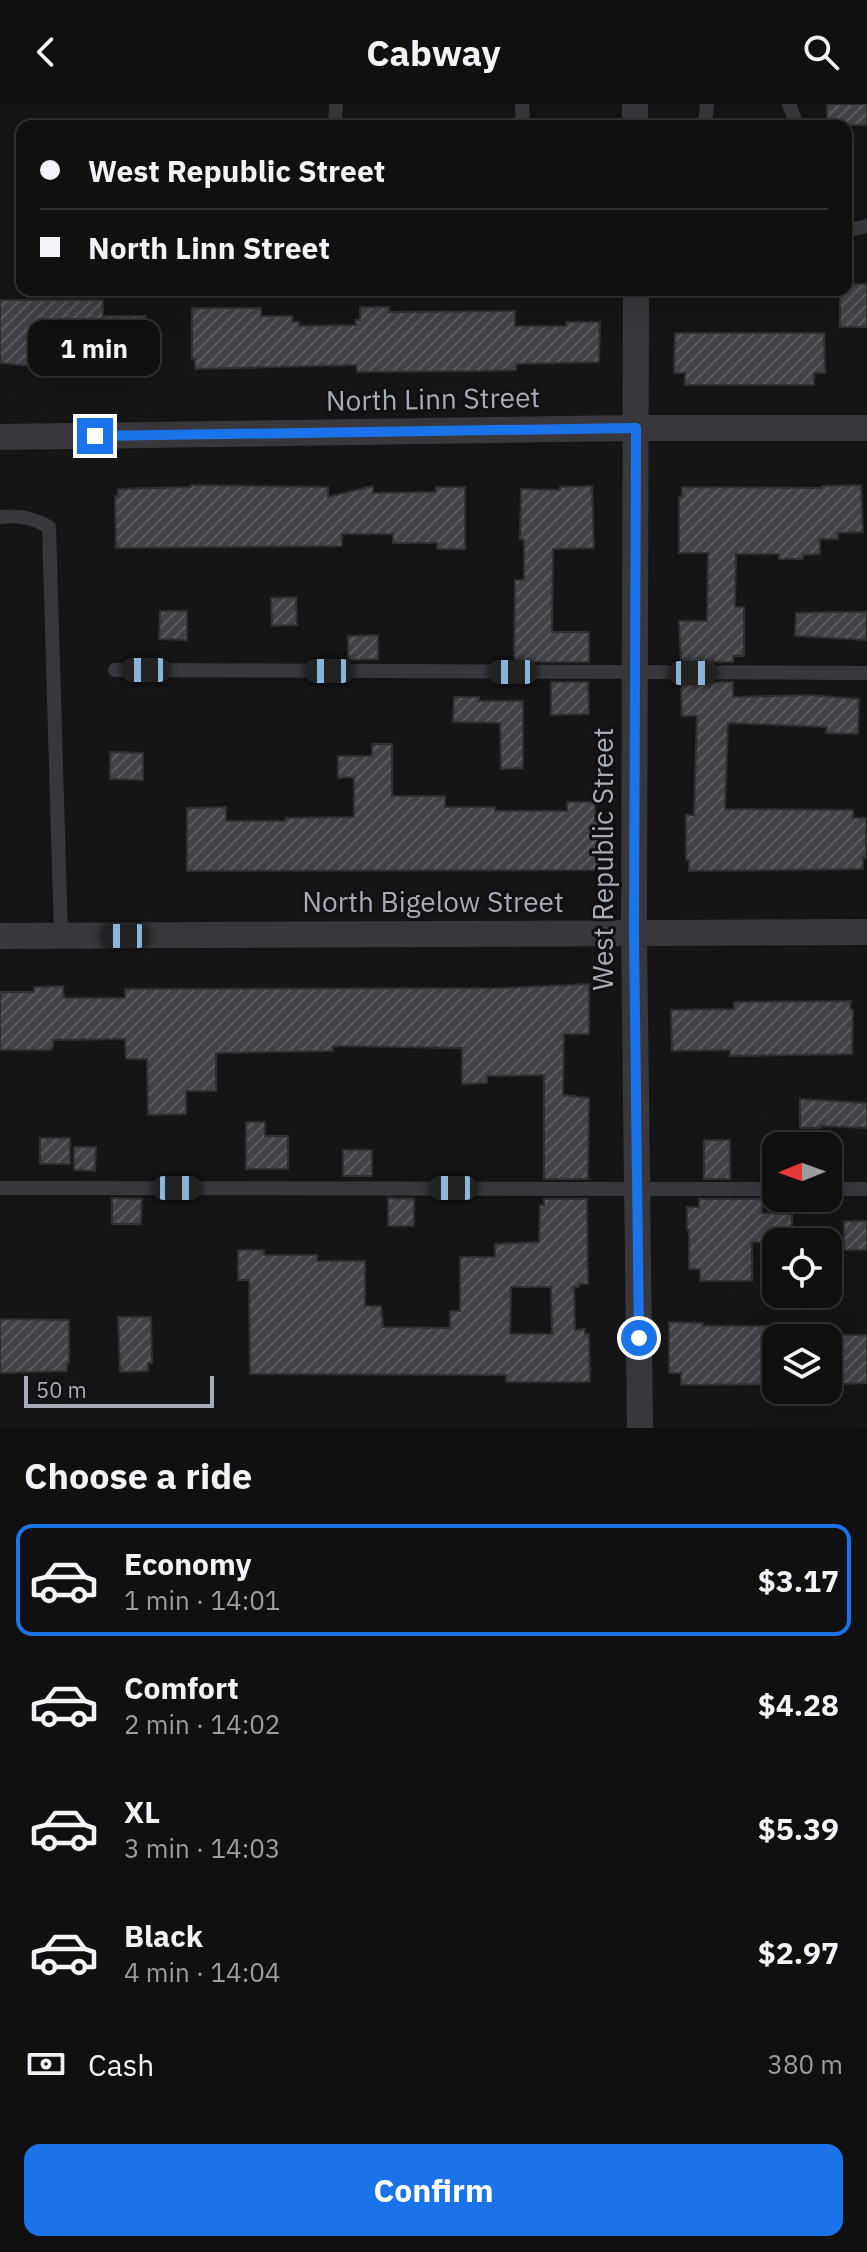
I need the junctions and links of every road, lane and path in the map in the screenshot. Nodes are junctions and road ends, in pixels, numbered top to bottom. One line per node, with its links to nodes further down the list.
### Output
1 (636, 296): 2 (street, West Republic Street)
2 (636, 428): 3 (street, North Linn Street); 4 (street, North Linn Street); 7 (street, West Republic Street)
3 (867, 428)
4 (0, 437)
5 (0, 517): 12 (lane)
6 (115, 670): 7 (lane)
7 (635, 673): 8 (lane); 10 (street, West Republic Street)
8 (867, 673)
9 (867, 932): 10 (street, North Bigelow Street)
10 (634, 933): 12 (street, North Bigelow Street); 14 (street, West Republic Street)
11 (0, 936): 12 (street, North Bigelow Street)
12 (61, 936)
13 (0, 1188): 14 (lane)
14 (637, 1188): 15 (lane); 18 (street, West Republic Street)
15 (762, 1189)
16 (842, 1189): 17 (lane)
17 (867, 1189)
18 (640, 1428)

